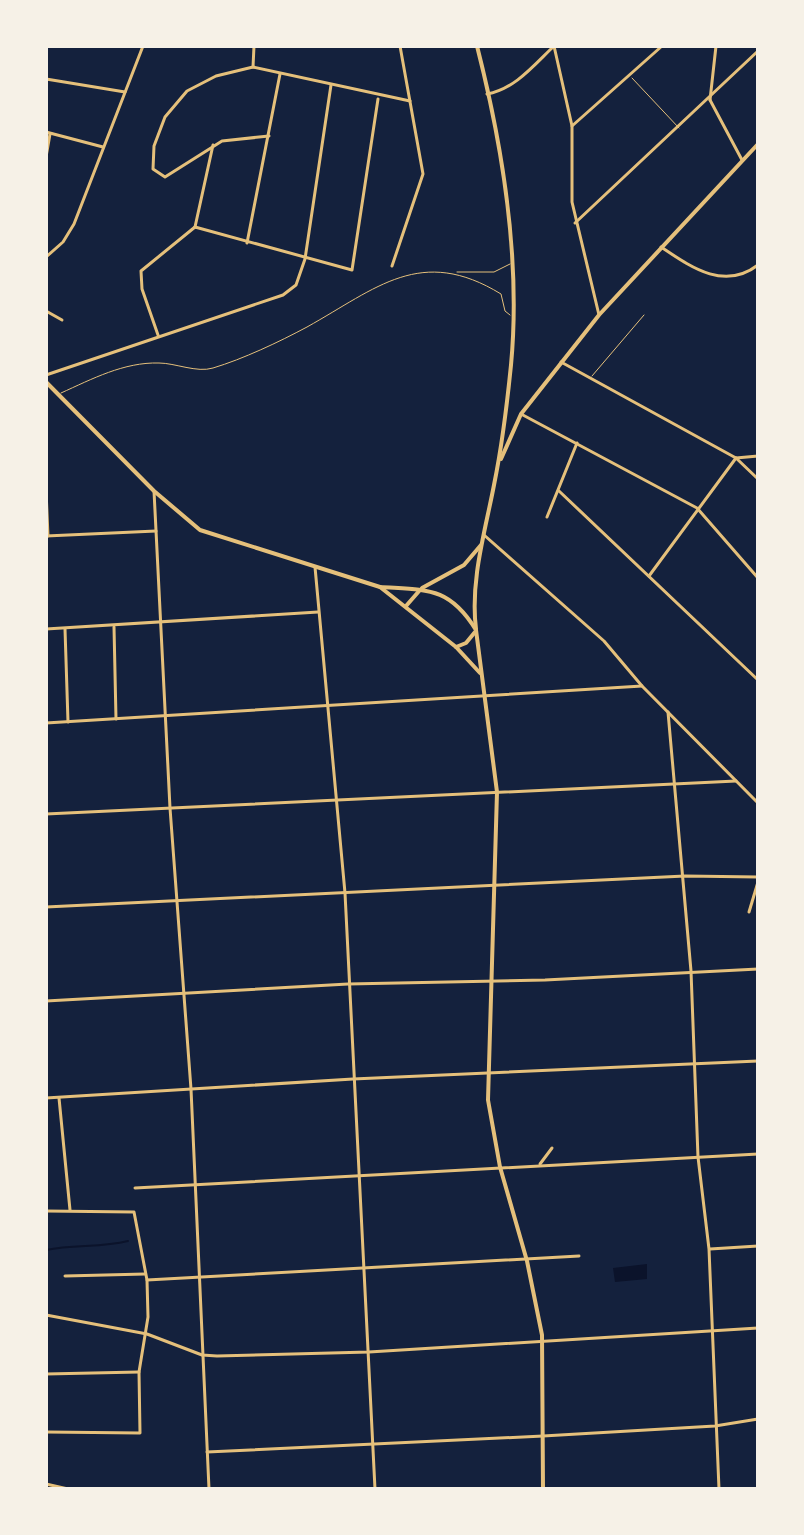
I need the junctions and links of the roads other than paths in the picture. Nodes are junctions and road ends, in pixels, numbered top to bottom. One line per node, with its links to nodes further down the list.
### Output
1 (143, 46): 16 (street)
2 (254, 46): 11 (street)
3 (272, 46): 4 (street)
4 (284, 46)
5 (400, 46): 20 (street)
6 (477, 46): 17 (main road)
7 (554, 46): 17 (street); 21 (street)
8 (662, 46): 13 (street)
9 (716, 46): 19 (street)
10 (758, 51): 19 (street)
11 (253, 67): 12 (street); 26 (street)
12 (281, 73): 15 (street); 24 (street)
13 (629, 75): 21 (street); 22 (lane)
14 (46, 79): 16 (street)
15 (331, 85): 18 (street); 35 (street)
16 (125, 92): 27 (street)
17 (487, 94): 36 (main road)
18 (378, 97): 20 (street); 35 (street)
19 (710, 100): 22 (street); 29 (street)
20 (410, 101): 38 (street)
21 (572, 126): 30 (street)
22 (679, 128): 30 (street)
23 (48, 132): 27 (street); 28 (street)
24 (269, 136): 26 (street); 32 (street)
25 (758, 144): 29 (main road)
26 (213, 145): 31 (street)
27 (103, 147): 34 (street)
28 (46, 157)
29 (742, 160): 33 (main road)
30 (575, 223): 41 (street)
31 (195, 227): 32 (street); 45 (street)
32 (247, 243): 35 (street)
33 (661, 247): 37 (street); 41 (main road)
34 (46, 257)
35 (305, 259): 45 (street)
36 (512, 263): 39 (lane); 43 (main road)
37 (758, 265)
38 (392, 266)
39 (455, 272): 43 (lane); 50 (lane)
40 (46, 311): 44 (street)
41 (599, 315): 46 (main road)
42 (644, 315): 48 (lane)
43 (513, 317): 55 (main road)
44 (62, 320)
45 (158, 336): 47 (street)
46 (561, 362): 48 (street); 51 (main road)
47 (46, 375)
48 (591, 378): 54 (street)
49 (46, 382): 50 (main road)
50 (58, 394): 58 (main road)
51 (521, 414): 52 (street); 55 (main road)
52 (577, 443): 59 (street); 60 (street)
53 (758, 456): 54 (street)
54 (736, 458): 56 (street); 60 (street)
55 (498, 464): 63 (main road)
56 (758, 479)
57 (46, 490): 64 (street)
58 (154, 491): 62 (street); 66 (main road)
59 (559, 491): 61 (street); 67 (street)
60 (697, 508): 67 (street); 68 (street)
61 (547, 517)
62 (156, 531): 64 (street); 73 (street)
63 (484, 535): 65 (main road); 81 (street)
64 (47, 536)
65 (482, 543): 70 (main road); 77 (main road)
66 (315, 565): 69 (main road); 72 (street)
67 (649, 576): 80 (street)
68 (758, 578)
69 (380, 587): 70 (main road); 71 (main road)
70 (422, 588): 71 (main road); 77 (main road)
71 (406, 606): 78 (main road)
72 (319, 612): 73 (street); 83 (street)
73 (163, 622): 74 (street); 85 (street)
74 (114, 626): 75 (street); 86 (street)
75 (65, 628): 76 (street); 87 (street)
76 (46, 629)
77 (476, 630): 78 (main road); 79 (main road)
78 (456, 647): 79 (main road)
79 (481, 675): 82 (main road)
80 (758, 680)
81 (642, 686): 82 (street); 84 (street)
82 (486, 698): 83 (street); 91 (main road)
83 (328, 705): 85 (street); 92 (street)
84 (668, 712): 89 (street); 90 (street)
85 (168, 716): 86 (street); 94 (street)
86 (116, 719): 87 (street)
87 (68, 722): 88 (street)
88 (46, 723)
89 (736, 781): 90 (street); 93 (street)
90 (677, 786): 91 (street); 96 (street)
91 (497, 792): 92 (street); 98 (main road)
92 (338, 801): 94 (street); 99 (street)
93 (758, 803)
94 (170, 808): 95 (street); 100 (street)
95 (46, 814)
96 (685, 876): 97 (street); 98 (street); 104 (street)
97 (758, 879): 102 (street)
98 (495, 886): 99 (street); 105 (main road)
99 (345, 893): 100 (street); 106 (street)
100 (177, 901): 101 (street); 107 (street)
101 (46, 907)
102 (749, 912)
103 (758, 969): 104 (street)
104 (691, 971): 105 (street); 110 (street)
105 (491, 981): 106 (street); 111 (main road)
106 (348, 984): 107 (street); 112 (street)
107 (183, 994): 108 (street); 113 (street)
108 (46, 1001)
109 (758, 1061): 110 (street)
110 (695, 1065): 111 (street); 118 (street)
111 (487, 1074): 112 (street); 120 (main road)
112 (353, 1079): 113 (street); 121 (street)
113 (191, 1089): 114 (street); 122 (street)
114 (59, 1097): 115 (street); 124 (street)
115 (46, 1098)
116 (552, 1148): 119 (street)
117 (758, 1154): 118 (street)
118 (698, 1157): 119 (street); 127 (street)
119 (540, 1164): 120 (street)
120 (500, 1167): 121 (street); 129 (main road)
121 (359, 1176): 122 (street); 130 (street)
122 (193, 1185): 123 (street); 131 (street)
123 (135, 1188)
124 (70, 1210): 125 (street); 133 (street)
125 (46, 1211)
126 (758, 1246): 127 (street)
127 (709, 1249): 136 (street)
128 (579, 1256): 129 (street)
129 (527, 1261): 130 (street); 138 (main road)
130 (364, 1268): 131 (street); 139 (street)
131 (197, 1275): 133 (street); 140 (street)
132 (65, 1276): 133 (street)
133 (146, 1277): 137 (street)
134 (46, 1315): 137 (street)
135 (758, 1328): 136 (street)
136 (712, 1331): 138 (street); 144 (street)
137 (147, 1334): 140 (street); 141 (street)
138 (542, 1342): 139 (street); 146 (main road)
139 (369, 1352): 140 (street); 147 (street)
140 (202, 1355): 148 (street)
141 (139, 1372): 142 (street); 145 (street)
142 (46, 1374)
143 (758, 1419): 144 (street)
144 (715, 1426): 146 (street); 154 (street)
145 (46, 1432)
146 (543, 1436): 147 (street); 153 (main road)
147 (373, 1445): 148 (street); 152 (street)
148 (207, 1452): 151 (street)
149 (46, 1484): 150 (street)
150 (68, 1489)
151 (209, 1489)
152 (375, 1489)
153 (543, 1489)
154 (719, 1489)

